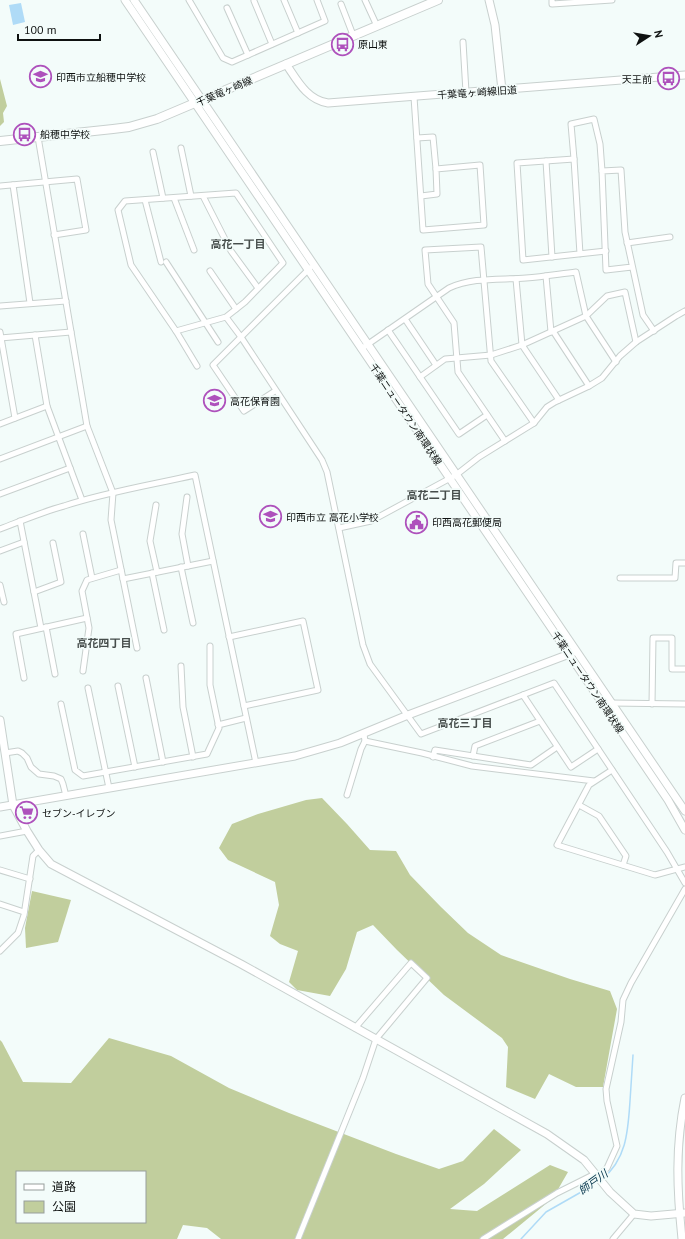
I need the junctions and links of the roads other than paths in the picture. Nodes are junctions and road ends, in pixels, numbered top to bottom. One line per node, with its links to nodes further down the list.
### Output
1 (125, 0): 25 (street, 千葉ニュータウン南環状線)
2 (134, 0): 25 (street, 千葉ニュータウン南環状線)
3 (189, 0): 19 (street)
4 (284, 0): 15 (street)
5 (317, 0): 15 (street)
6 (365, 0): 14 (street)
7 (438, 0): 14 (main road, 千葉竜ヶ崎線)
8 (489, 0): 22 (street)
9 (552, 0): 10 (street)
10 (612, 0)
11 (254, 1): 18 (street)
12 (340, 4): 16 (street)
13 (227, 8): 19 (street)
14 (377, 26): 16 (main road, 千葉竜ヶ崎線)
15 (298, 33): 18 (street)
16 (353, 35): 20 (main road, 千葉竜ヶ崎線)
17 (463, 42): 23 (street)
18 (272, 44): 19 (street)
19 (248, 55)
20 (286, 64): 24 (street, 千葉竜ヶ崎線旧道); 25 (main road, 千葉竜ヶ崎線)
21 (685, 75): 22 (street, 千葉竜ヶ崎線旧道)
22 (502, 90): 23 (street, 千葉竜ヶ崎線旧道)
23 (466, 92): 24 (street, 千葉竜ヶ崎線旧道)
24 (414, 97): 27 (street)
25 (199, 102): 26 (main road, 千葉竜ヶ崎線); 51 (street, 千葉ニュータウン南環状線)
26 (38, 137): 28 (main road, 千葉竜ヶ崎線); 35 (street)
27 (417, 138): 33 (street); 40 (street)
28 (0, 141)
29 (181, 148): 38 (street)
30 (153, 152): 41 (street)
31 (574, 159): 32 (street); 34 (street); 49 (street)
32 (546, 161): 50 (street); 50 (street)
33 (436, 169): 40 (street); 40 (street)
34 (602, 171): 46 (street); 48 (street)
35 (45, 182): 36 (street); 44 (street); 44 (street)
36 (13, 185): 37 (street); 60 (street)
37 (0, 186)
38 (191, 196): 39 (street); 42 (street)
39 (203, 196): 57 (street); 57 (street)
40 (421, 196)
41 (163, 198): 42 (street); 43 (street)
42 (174, 198): 47 (street)
43 (146, 200): 67 (street); 69 (street)
44 (54, 235): 59 (street)
45 (670, 237): 46 (street)
46 (627, 243): 52 (street)
47 (194, 250)
48 (606, 252): 49 (street); 52 (street)
49 (580, 254): 50 (street)
50 (552, 257)
51 (311, 267): 75 (street); 79 (street, 千葉ニュータウン南環状線)
52 (632, 267): 70 (street)
53 (210, 271): 62 (street)
54 (546, 276): 55 (street); 64 (street); 72 (street)
55 (516, 279): 56 (street); 78 (street)
56 (484, 280): 58 (street); 58 (street); 80 (street)
57 (258, 288): 62 (street)
58 (436, 297): 66 (street); 81 (street)
59 (66, 301): 60 (street); 71 (street)
60 (30, 303): 61 (street)
61 (0, 306)
62 (236, 309): 65 (street)
63 (685, 311): 70 (street)
64 (586, 316): 72 (street); 77 (street); 82 (street)
65 (226, 317): 67 (street); 75 (street)
66 (405, 319): 68 (street); 83 (street)
67 (207, 322): 69 (street); 76 (street)
68 (388, 330): 79 (street); 85 (street)
69 (176, 331): 84 (street)
70 (654, 331): 77 (street)
71 (71, 332): 73 (street); 94 (street)
72 (552, 332): 78 (street); 86 (street)
73 (35, 335): 74 (street); 89 (street)
74 (0, 336): 91 (street)
75 (241, 337): 87 (street); 87 (street)
76 (218, 342)
77 (636, 342): 82 (street)
78 (522, 346): 80 (street); 88 (street)
79 (364, 347): 99 (street, 千葉ニュータウン南環状線)
80 (491, 355): 81 (street); 92 (street)
81 (457, 358): 83 (street); 90 (street)
82 (616, 362): 86 (street)
83 (436, 365): 85 (street)
84 (197, 366)
85 (420, 377): 90 (street)
86 (589, 386): 88 (street)
87 (275, 391): 106 (street)
88 (559, 400): 92 (street)
89 (47, 406): 91 (street); 95 (street)
90 (487, 415): 96 (street)
91 (15, 418): 93 (street)
92 (534, 423): 96 (street)
93 (0, 424)
94 (87, 426): 95 (street); 100 (street)
95 (58, 437): 97 (street); 98 (street)
96 (505, 441): 99 (street)
97 (0, 459)
98 (70, 468): 101 (street); 103 (street)
99 (453, 477): 106 (street); 131 (street, 千葉ニュータウン南環状線)
100 (113, 493): 103 (street); 112 (street); 116 (street)
101 (0, 494)
102 (187, 497): 114 (street)
103 (82, 500): 105 (street)
104 (156, 505): 117 (street)
105 (20, 521): 107 (street); 109 (street)
106 (338, 528): 146 (street)
107 (0, 529)
108 (83, 534): 118 (street)
109 (24, 542): 111 (street); 122 (street)
110 (53, 543): 122 (street)
111 (0, 551)
112 (213, 561): 114 (street); 128 (street)
113 (685, 563): 119 (street)
114 (188, 566): 115 (street)
115 (181, 567): 117 (street); 125 (street)
116 (121, 570): 118 (street); 120 (street)
117 (154, 572): 120 (street); 127 (street)
118 (92, 578): 124 (street)
119 (620, 578)
120 (123, 579): 130 (street)
121 (0, 585): 123 (street)
122 (34, 592): 126 (street)
123 (4, 602)
124 (87, 618): 126 (street); 134 (street)
125 (193, 623)
126 (43, 628): 135 (street); 136 (street)
127 (164, 630)
128 (229, 637): 145 (street); 145 (street)
129 (210, 646): 150 (street)
130 (137, 648)
131 (572, 653): 141 (street, 千葉ニュータウン南環状線); 146 (street); 171 (street, 千葉ニュータウン南環状線)
132 (181, 666): 156 (street)
133 (685, 669): 143 (street)
134 (83, 671)
135 (55, 674)
136 (24, 678)
137 (146, 678): 158 (street)
138 (118, 686): 160 (street)
139 (88, 688): 162 (street)
140 (522, 695): 146 (street); 149 (street); 153 (street)
141 (611, 703): 143 (street); 170 (street, 千葉ニュータウン南環状線)
142 (61, 704): 162 (street)
143 (652, 704): 144 (street)
144 (685, 704)
145 (244, 706): 147 (street)
146 (408, 715): 151 (street)
147 (246, 718): 150 (street); 159 (street)
148 (0, 720): 154 (street)
149 (540, 721): 152 (street); 155 (street)
150 (218, 725): 156 (street)
151 (364, 737): 157 (street); 159 (street); 165 (street)
152 (557, 747): 153 (street); 155 (street)
153 (598, 749): 161 (street)
154 (5, 754): 166 (street); 167 (street)
155 (473, 756): 157 (street)
156 (193, 757): 158 (street)
157 (433, 757): 163 (street)
158 (163, 762): 160 (street)
159 (256, 763): 164 (street)
160 (135, 767): 162 (street)
161 (612, 770): 163 (street); 177 (street)
162 (106, 772): 164 (street)
163 (594, 781): 168 (street)
164 (109, 788): 166 (street)
165 (347, 795)
166 (66, 796): 167 (street)
167 (13, 805): 169 (street); 172 (street)
168 (578, 805): 175 (street); 175 (street)
169 (0, 807)
170 (685, 812)
171 (685, 830)
172 (27, 831): 173 (street); 174 (street)
173 (0, 836)
174 (39, 850): 179 (street); 187 (street)
175 (624, 865): 177 (street)
176 (685, 867): 177 (street)
177 (677, 869): 180 (street)
178 (0, 870): 179 (street)
179 (30, 879): 183 (street)
180 (685, 883)
181 (685, 890): 190 (street)
182 (0, 904): 183 (street)
183 (24, 912): 185 (street)
184 (0, 942): 185 (street)
185 (6, 944): 186 (street)
186 (0, 950)
187 (355, 1028): 188 (street); 188 (street)
188 (376, 1040): 190 (street); 193 (street)
189 (685, 1098): 191 (street)
190 (596, 1175): 192 (street); 194 (street)
191 (682, 1213): 192 (street); 196 (street)
192 (634, 1214): 195 (street)
193 (298, 1239)
194 (483, 1239)
195 (613, 1239)
196 (682, 1239)

